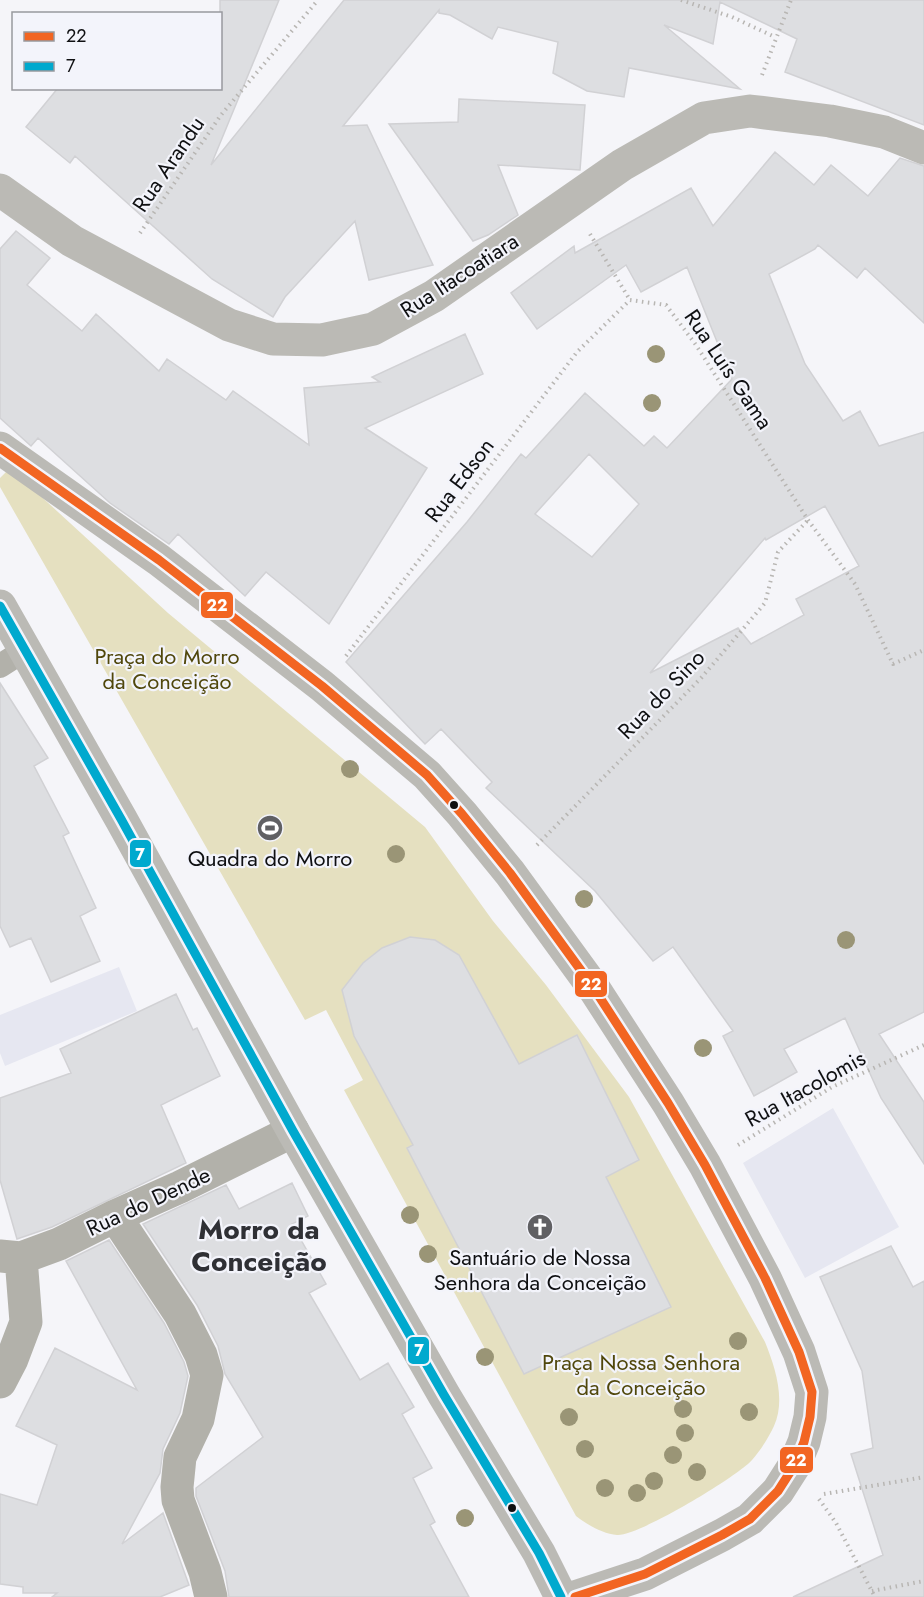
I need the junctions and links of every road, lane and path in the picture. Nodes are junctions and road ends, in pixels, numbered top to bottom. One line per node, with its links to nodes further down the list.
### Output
1 (318, 0): 9 (path, Rua Arandu)
2 (681, 0): 4 (path)
3 (791, 0): 4 (path)
4 (775, 37): 5 (path)
5 (750, 111): 6 (street, Rua Itacoatiara); 8 (street, Rua Itacoatiara)
6 (924, 148)
7 (0, 190): 9 (street, Rua Itacoatiara)
8 (570, 200): 9 (street, Rua Itacoatiara); 10 (path)
9 (119, 266)
10 (630, 300): 12 (path, Rua Luís Gama); 16 (path, Rua Edson)
11 (0, 448): 16 (street)
12 (808, 520): 14 (path, Rua Luís Gama); 17 (path, Rua do Sino)
13 (0, 606): 15 (street)
14 (924, 650)
15 (13, 658): 19 (street)
16 (322, 686): 17 (street)
17 (510, 873): 20 (street)
18 (924, 1045): 20 (path, Rua Itacolomis)
19 (293, 1131): 21 (street, Rua do Dende); 28 (street)
20 (705, 1165): 29 (street)
21 (115, 1216): 22 (street, Rua do Dende); 27 (street)
22 (11, 1257): 23 (street)
23 (0, 1382)
24 (924, 1477): 26 (path)
25 (924, 1581): 26 (path)
26 (872, 1591): 30 (path)
27 (211, 1597)
28 (561, 1597)
29 (575, 1597)
30 (875, 1597)

